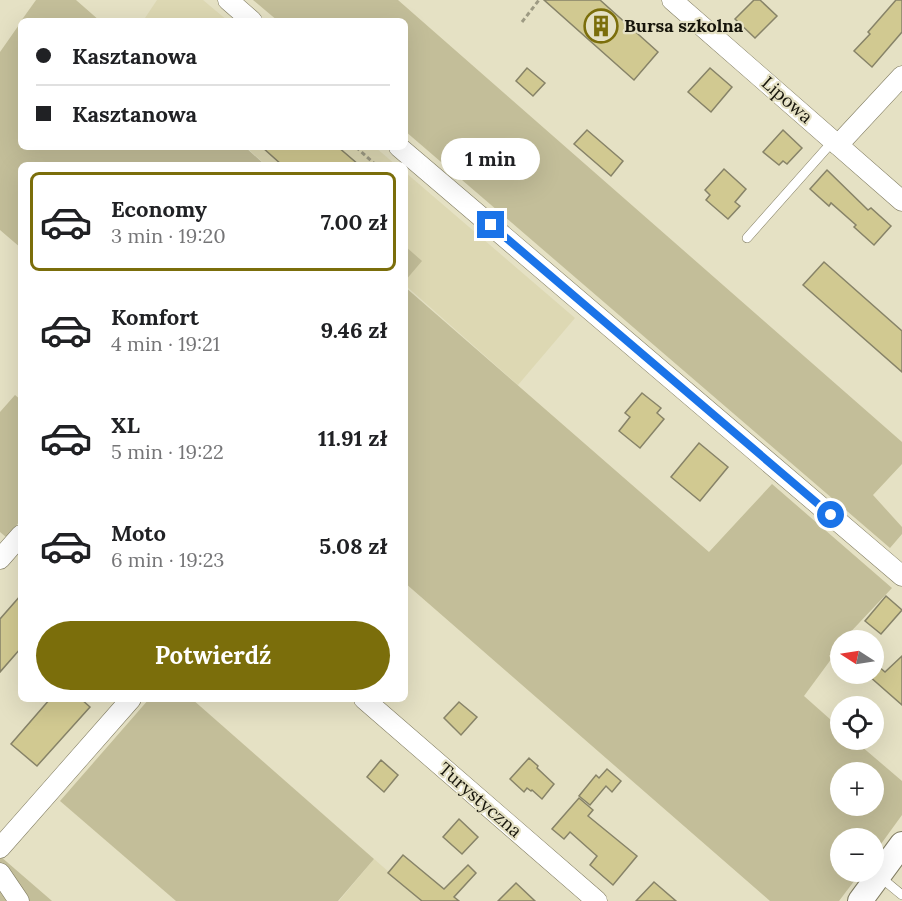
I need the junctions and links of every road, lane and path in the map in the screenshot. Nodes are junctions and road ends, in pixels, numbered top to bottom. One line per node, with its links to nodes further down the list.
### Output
1 (228, 0): 4 (street)
2 (538, 0): 5 (path)
3 (672, 0): 7 (street, Lipowa)
4 (249, 18)
5 (522, 22)
6 (902, 76): 7 (street)
7 (836, 143): 11 (street, Lipowa); 12 (lane)
8 (359, 150): 10 (path)
9 (403, 150): 15 (street)
10 (373, 162)
11 (902, 201)
12 (747, 238)
13 (18, 538): 14 (street)
14 (0, 558)
15 (902, 576)
16 (128, 702): 19 (street)
17 (367, 702): 26 (street, Turystyczna)
18 (902, 844): 20 (street)
19 (0, 848)
20 (884, 869)
21 (0, 873): 25 (street)
22 (884, 880): 24 (lane)
23 (874, 882): 27 (street)
24 (902, 895)
25 (19, 901)
26 (597, 901)
27 (860, 901)

